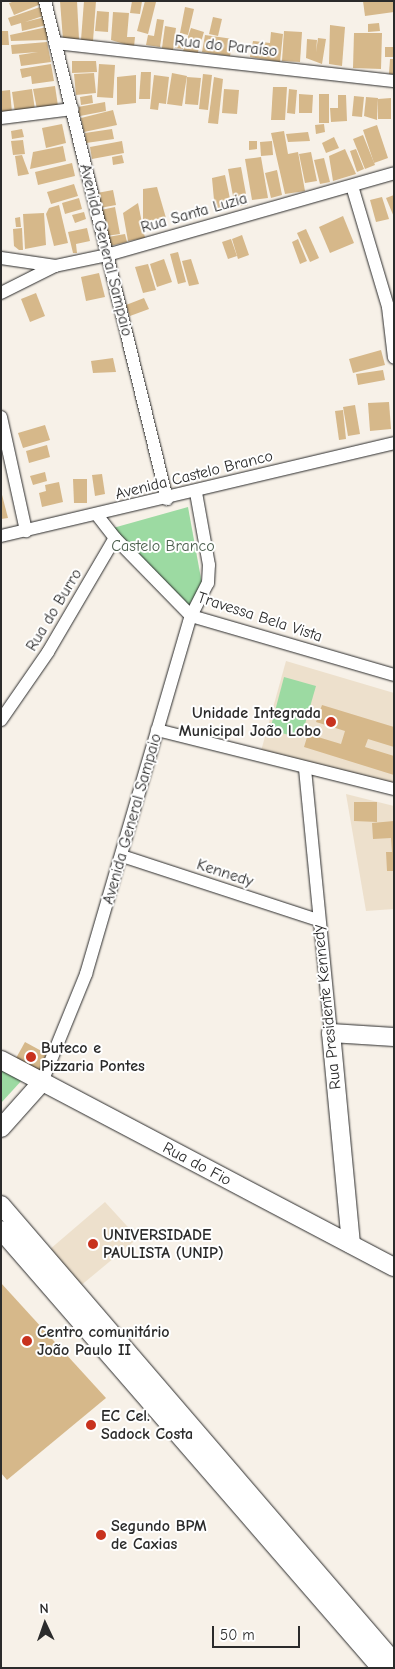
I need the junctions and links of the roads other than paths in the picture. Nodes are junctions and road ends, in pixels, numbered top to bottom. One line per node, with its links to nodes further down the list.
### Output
1 (45, 1): 2 (street, Avenida General Sampaio)
2 (55, 43): 3 (street, Rua do Paraíso); 4 (street, Avenida General Sampaio)
3 (394, 81)
4 (72, 109): 5 (street); 8 (street, Avenida General Sampaio)
5 (1, 118)
6 (394, 173): 7 (street, Rua Santa Luzia)
7 (352, 186): 8 (street, Rua Santa Luzia); 12 (street)
8 (107, 255): 10 (street, Rua Santa Luzia); 16 (street, Avenida General Sampaio)
9 (1, 258): 10 (street, Rua Santa Luzia)
10 (55, 266): 11 (street)
11 (1, 293)
12 (394, 358)
13 (1, 417): 18 (street)
14 (394, 443): 15 (street, Avenida Castelo Branco)
15 (196, 492): 16 (street, Avenida Castelo Branco); 21 (street, Avenida General Sampaio)
16 (167, 499): 17 (street, Avenida Castelo Branco)
17 (97, 515): 18 (street, Avenida Castelo Branco); 20 (street)
18 (26, 531): 19 (street, Avenida Castelo Branco)
19 (1, 536)
20 (115, 538): 21 (street, Travessa Bela Vista); 23 (street, Rua do Burro)
21 (191, 616): 22 (street, Travessa Bela Vista); 24 (street, Avenida General Sampaio)
22 (394, 675)
23 (1, 720)
24 (157, 730): 25 (street); 27 (street, Avenida General Sampaio)
25 (305, 769): 26 (street); 28 (street, Rua Presidente Kennedy)
26 (394, 789)
27 (122, 856): 28 (street, Kennedy); 32 (street, Avenida General Sampaio)
28 (318, 920): 29 (street, Rua Presidente Kennedy)
29 (332, 1033): 30 (main road); 36 (main road, Rua Presidente Kennedy)
30 (394, 1036)
31 (1, 1060): 32 (main road, Rua do Fio)
32 (42, 1082): 33 (main road, Avenida General Sampaio); 36 (main road, Rua do Fio)
33 (1, 1128)
34 (1, 1205): 38 (main road)
35 (1, 1230): 38 (main road)
36 (350, 1244): 37 (main road, Rua do Fio)
37 (394, 1267)
38 (152, 1394): 39 (main road)
39 (383, 1666)

